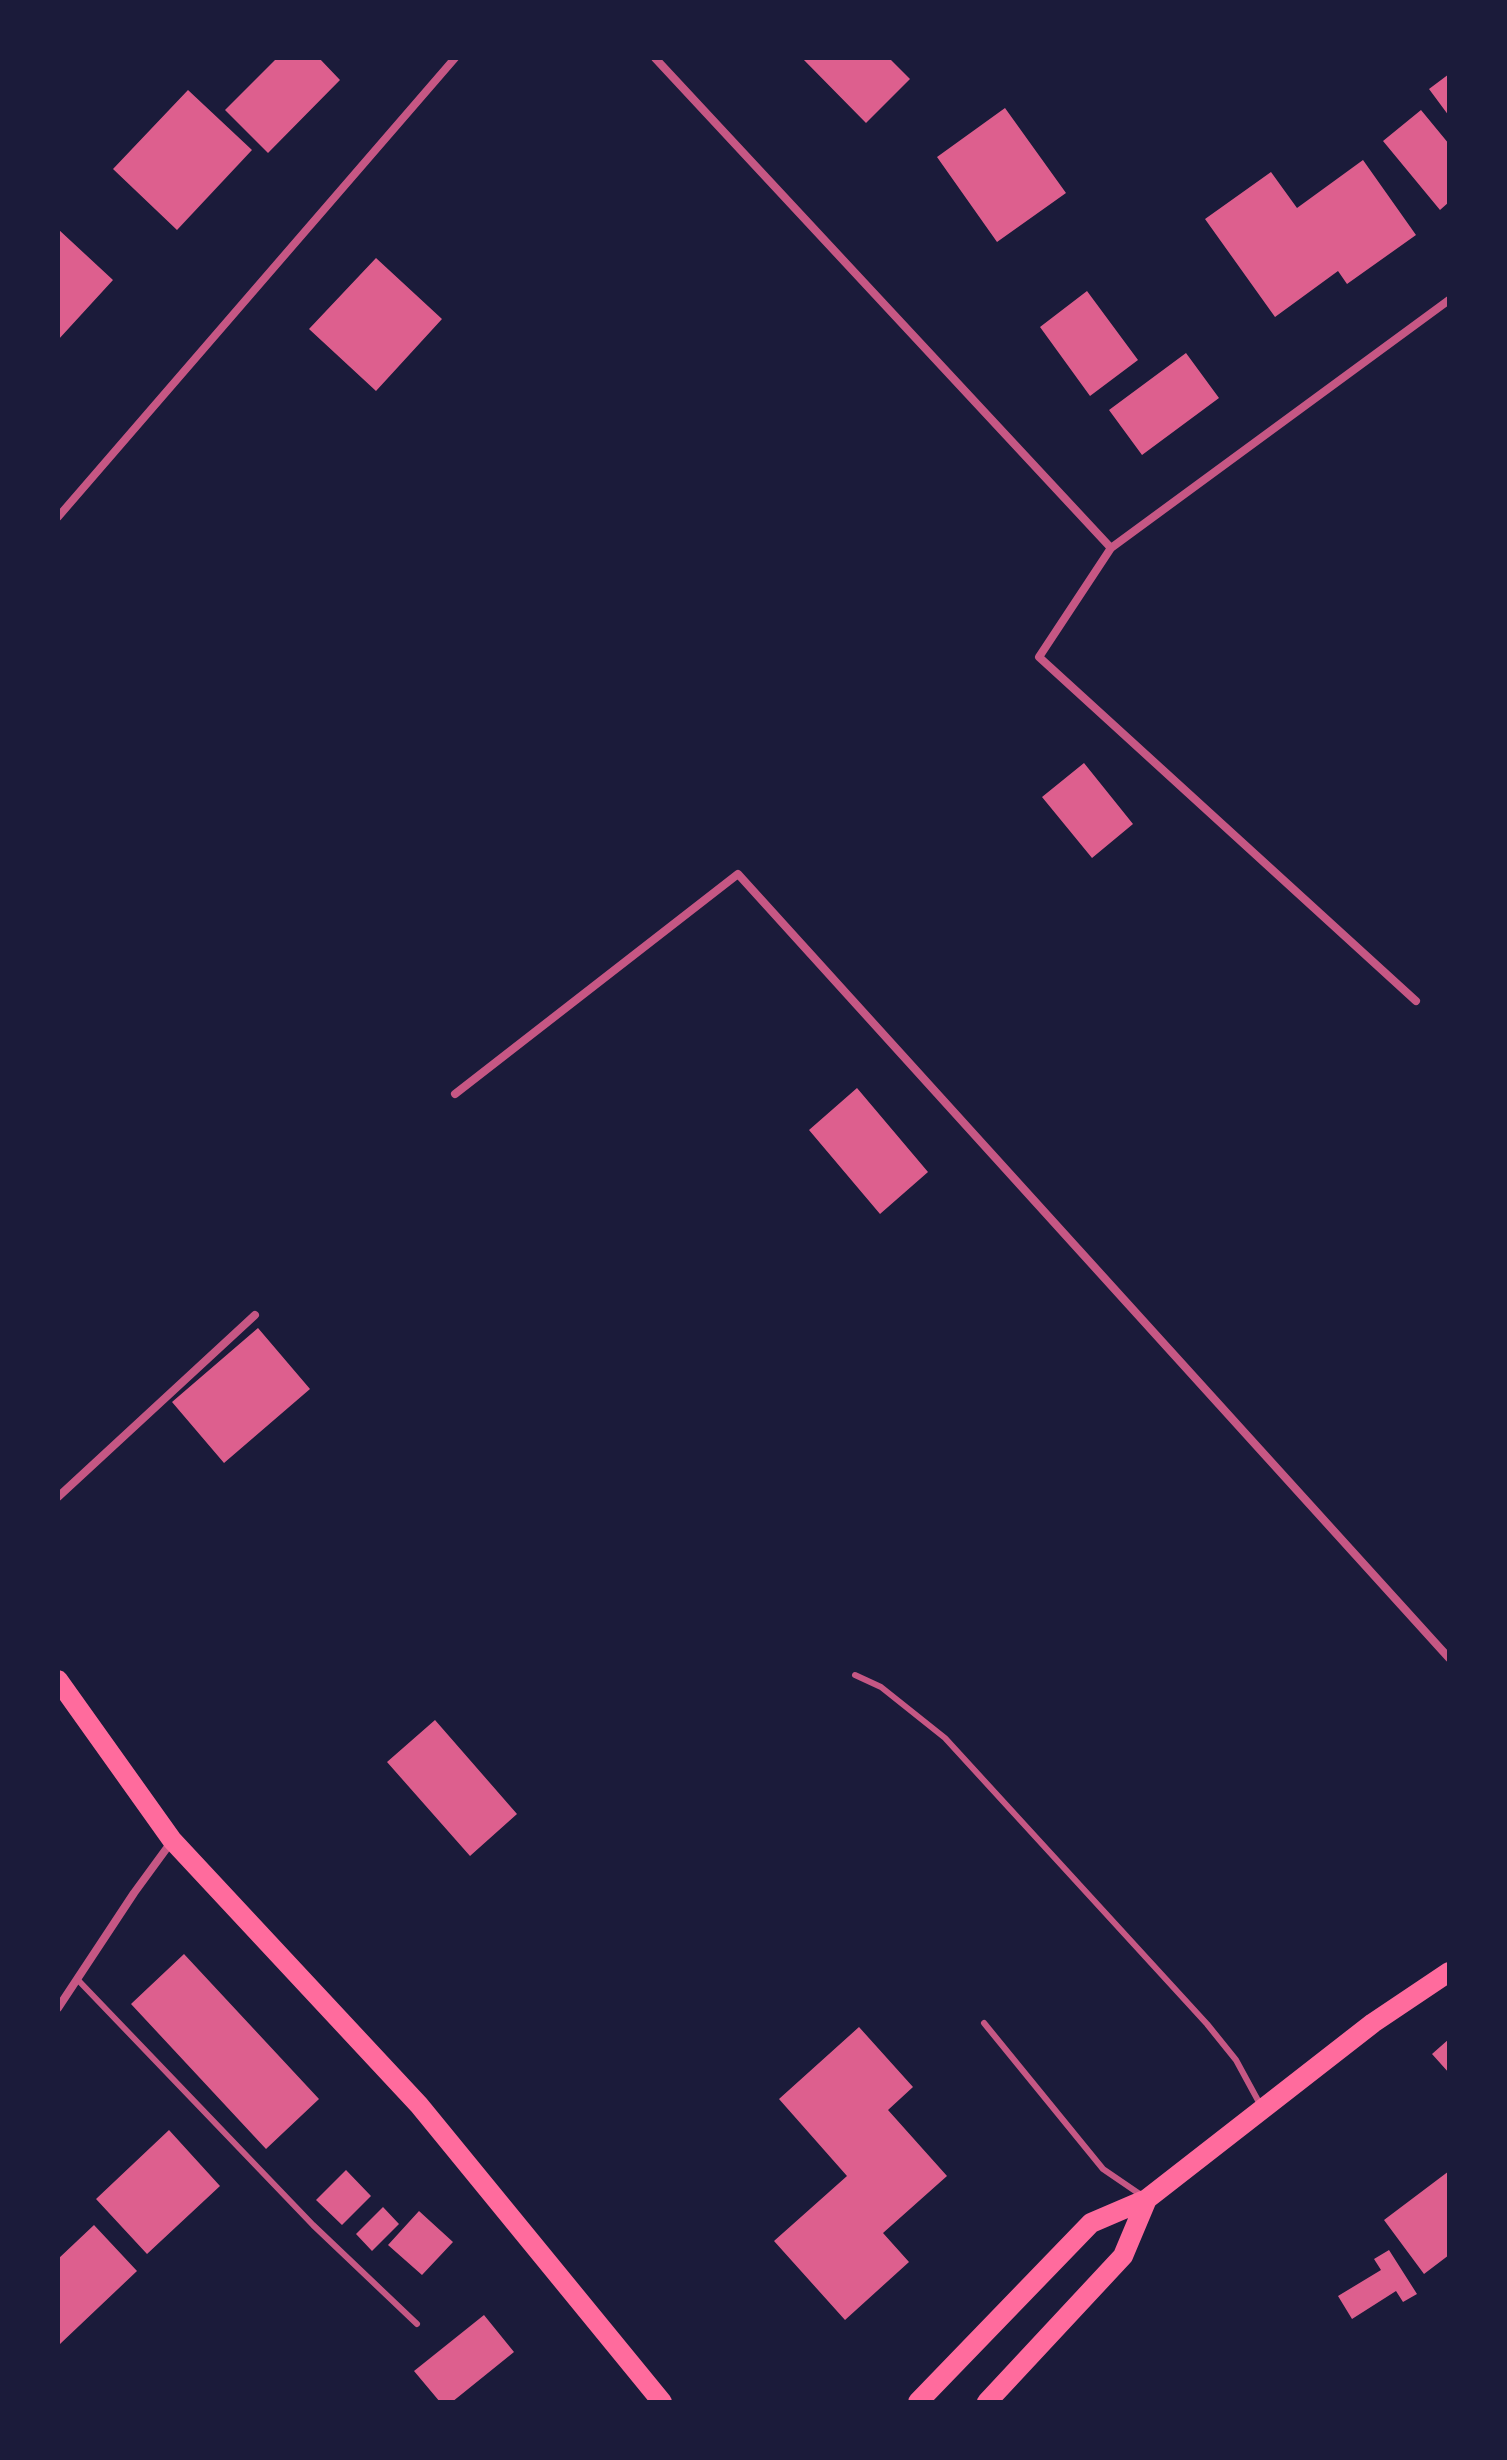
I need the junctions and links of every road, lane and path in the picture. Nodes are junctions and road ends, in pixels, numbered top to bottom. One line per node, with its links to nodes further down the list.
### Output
1 (455, 58): 4 (street)
2 (655, 58): 5 (street)
3 (1449, 300): 5 (street)
4 (58, 517)
5 (1111, 548): 6 (street)
6 (1416, 1001)
7 (455, 1094): 10 (street)
8 (255, 1315): 9 (street)
9 (58, 1497)
10 (1449, 1658)
11 (855, 1675): 18 (lane)
12 (58, 1680): 13 (main road)
13 (172, 1840): 15 (street); 21 (main road)
14 (1449, 1972): 18 (main road)
15 (77, 1979): 16 (street); 20 (lane)
16 (58, 2008)
17 (984, 2023): 19 (lane)
18 (1263, 2109): 19 (main road)
19 (1147, 2199): 22 (main road); 23 (main road)
20 (417, 2324)
21 (662, 2402)
22 (918, 2402)
23 (987, 2402)

